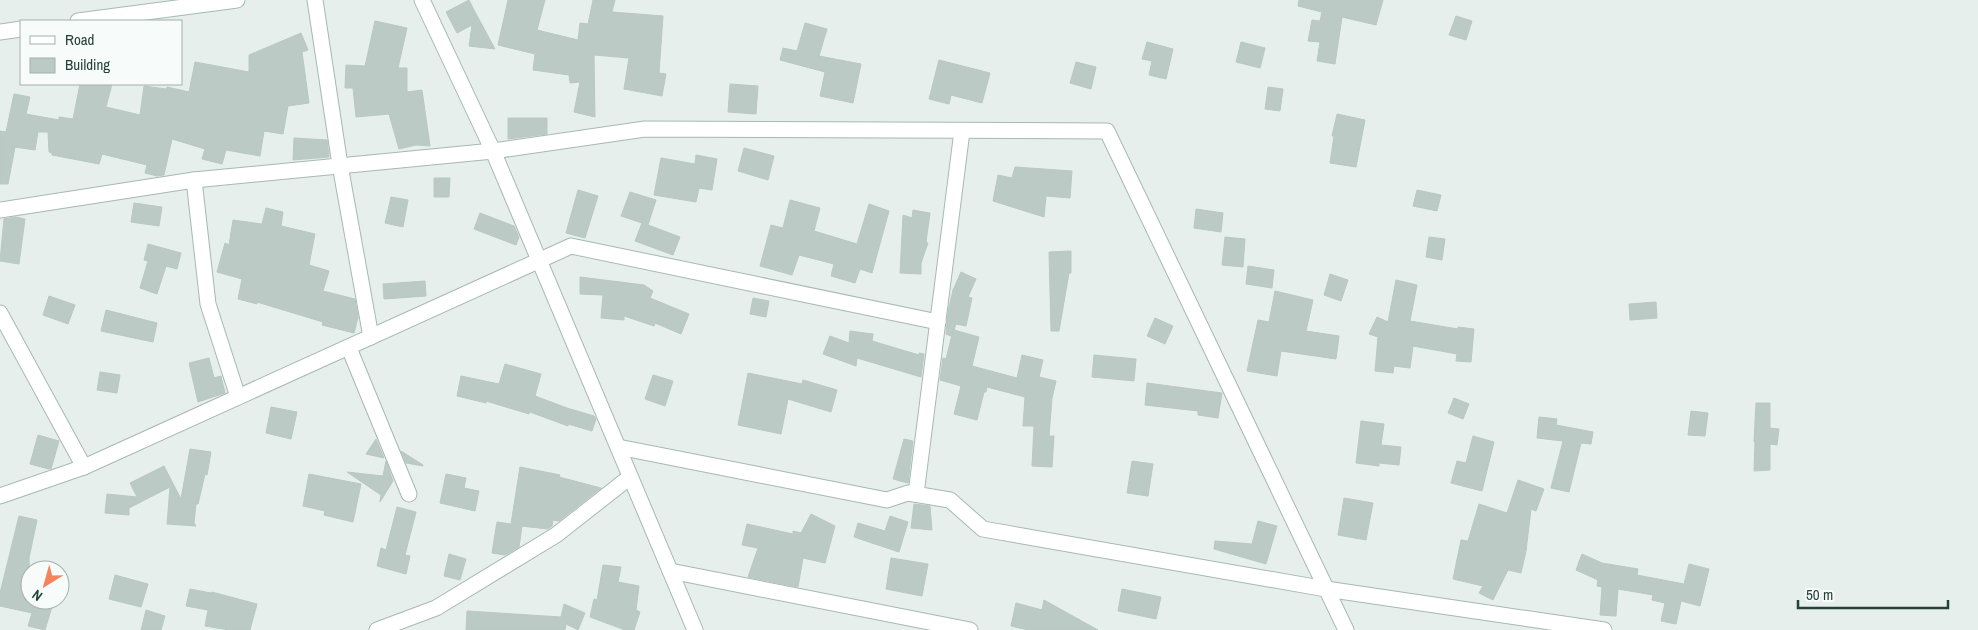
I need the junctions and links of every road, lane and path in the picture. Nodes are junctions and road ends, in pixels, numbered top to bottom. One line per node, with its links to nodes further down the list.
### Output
1 (237, 0): 4 (street)
2 (315, 0): 9 (street)
3 (422, 0): 8 (street)
4 (86, 20)
5 (20, 29): 6 (street)
6 (0, 32)
7 (962, 131): 8 (street); 14 (street); 25 (street)
8 (493, 151): 9 (street); 12 (street)
9 (340, 165): 10 (street); 15 (street)
10 (194, 180): 11 (street); 17 (street)
11 (0, 210)
12 (540, 260): 14 (street); 15 (street); 18 (street)
13 (0, 313): 19 (street)
14 (938, 322): 22 (street)
15 (372, 337): 16 (street)
16 (349, 348): 17 (street); 21 (street)
17 (238, 397): 19 (street)
18 (618, 447): 20 (street); 22 (street)
19 (84, 468): 23 (street)
20 (630, 477): 24 (street); 26 (street)
21 (409, 494)
22 (916, 494): 25 (street)
23 (0, 496)
24 (670, 571): 27 (street); 28 (street)
25 (1326, 589): 29 (street); 30 (street)
26 (377, 630)
27 (695, 630)
28 (970, 630)
29 (1346, 630)
30 (1604, 630)

